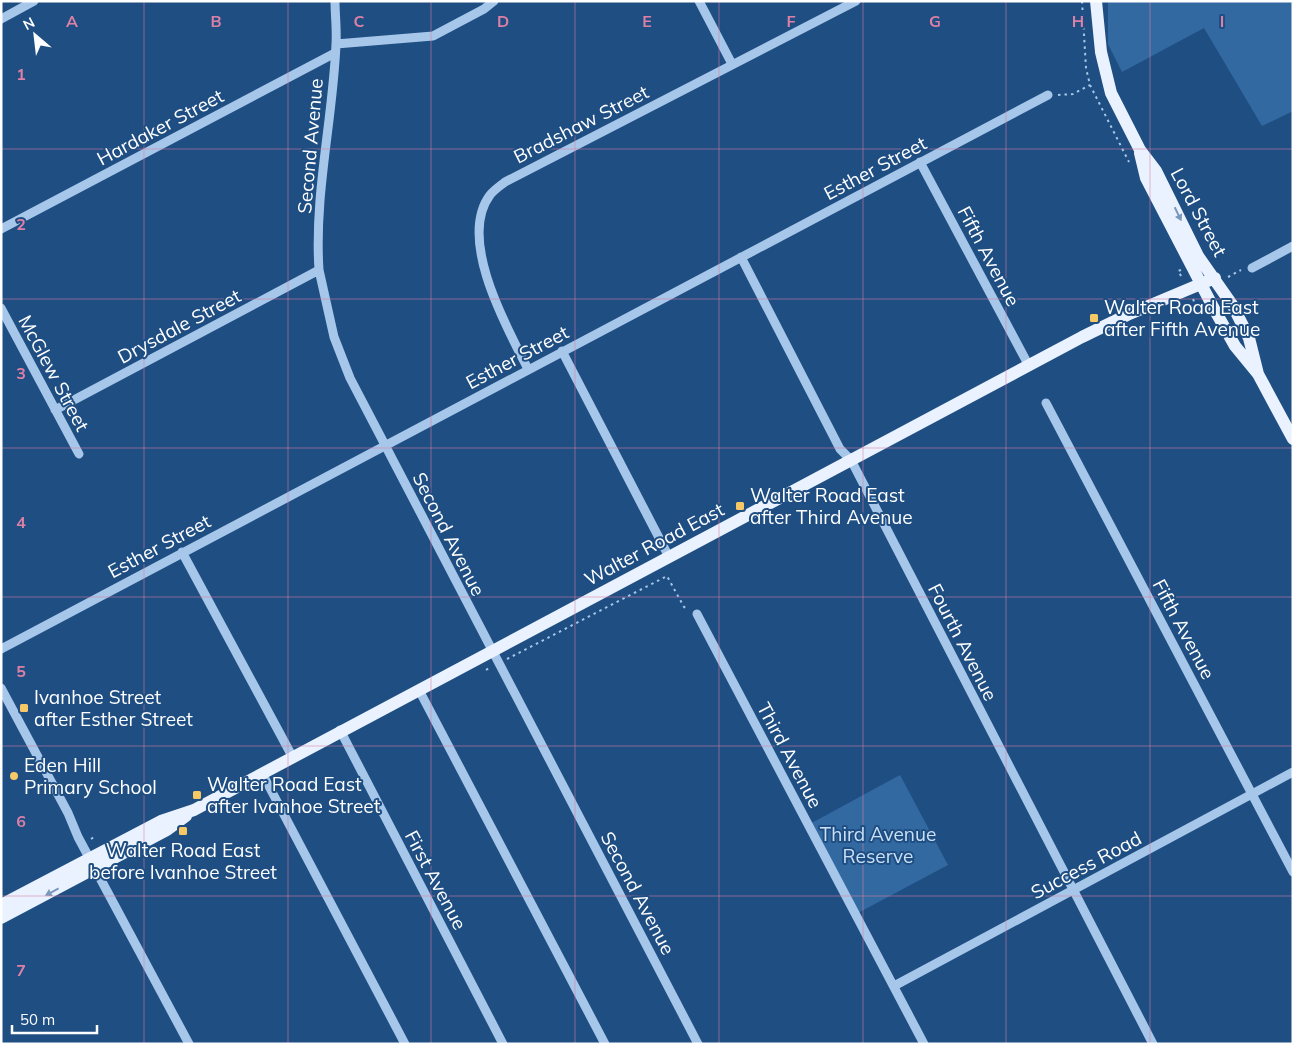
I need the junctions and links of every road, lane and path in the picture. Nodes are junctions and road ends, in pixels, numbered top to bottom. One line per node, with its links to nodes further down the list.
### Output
1 (34, 1): 7 (street)
2 (335, 1): 8 (street, Second Avenue)
3 (494, 1): 8 (street)
4 (700, 1): 9 (street)
5 (1096, 1): 12 (main road, Lord Street)
6 (855, 2): 9 (street, Bradshaw Street)
7 (1, 19)
8 (335, 48): 14 (street, Hardaker Street); 18 (street, Second Avenue)
9 (732, 64): 24 (street, Bradshaw Street)
10 (1090, 86): 11 (path)
11 (1048, 95): 13 (street, Esther Street)
12 (1140, 150): 19 (main road, Lord Street, one-way to 19); 20 (main road, Lord Street)
13 (920, 162): 16 (street, Esther Street); 23 (street, Fifth Avenue)
14 (1, 230)
15 (1293, 246): 17 (street)
16 (741, 257): 22 (street, Esther Street); 31 (street, Fourth Avenue)
17 (1252, 268): 19 (path)
18 (319, 270): 27 (street, Drysdale Street); 29 (street, Second Avenue)
19 (1220, 278): 20 (main road, Walter Road East); 25 (main road, Lord Street)
20 (1201, 284): 23 (main road, Walter Road East); 25 (main road, Lord Street)
21 (1, 308): 27 (street, McGlew Street)
22 (562, 351): 24 (street, Esther Street); 33 (street)
23 (1029, 366): 31 (main road, Walter Road East)
24 (528, 369): 29 (street, Esther Street)
25 (1258, 374): 28 (main road, Lord Street)
26 (1046, 403): 45 (street, Fifth Avenue)
27 (55, 410): 30 (street, McGlew Street)
28 (1293, 439)
29 (384, 445): 32 (street, Esther Street); 36 (street, Second Avenue)
30 (79, 454)
31 (851, 460): 33 (main road, Walter Road East); 48 (street, Fourth Avenue)
32 (182, 552): 35 (street, Esther Street); 42 (street)
33 (670, 557): 36 (main road, Walter Road East)
34 (697, 614): 37 (path); 51 (street, Third Avenue)
35 (1, 649)
36 (492, 651): 37 (street, Second Avenue); 40 (main road, Walter Road East)
37 (499, 664): 38 (path); 56 (street, Second Avenue)
38 (486, 670)
39 (1, 688): 46 (street)
40 (419, 690): 41 (main road, Walter Road East); 55 (street)
41 (340, 730): 42 (main road, Walter Road East); 54 (street, First Avenue)
42 (292, 756): 44 (main road, Walter Road East)
43 (1293, 772): 45 (street, Success Road)
44 (262, 773): 46 (main road, Walter Road East); 53 (street)
45 (1253, 793): 47 (street, Fifth Avenue); 48 (street, Success Road)
46 (93, 864): 49 (main road, Walter Road East); 50 (main road, Walter Road East, one-way to 50); 52 (street)
47 (1293, 872)
48 (1072, 891): 51 (street, Success Road); 58 (street, Fourth Avenue)
49 (1, 905)
50 (1, 918)
51 (894, 986): 57 (street, Third Avenue)
52 (189, 1044)
53 (405, 1044)
54 (503, 1044)
55 (605, 1044)
56 (698, 1044)
57 (924, 1044)
58 (1152, 1044)

